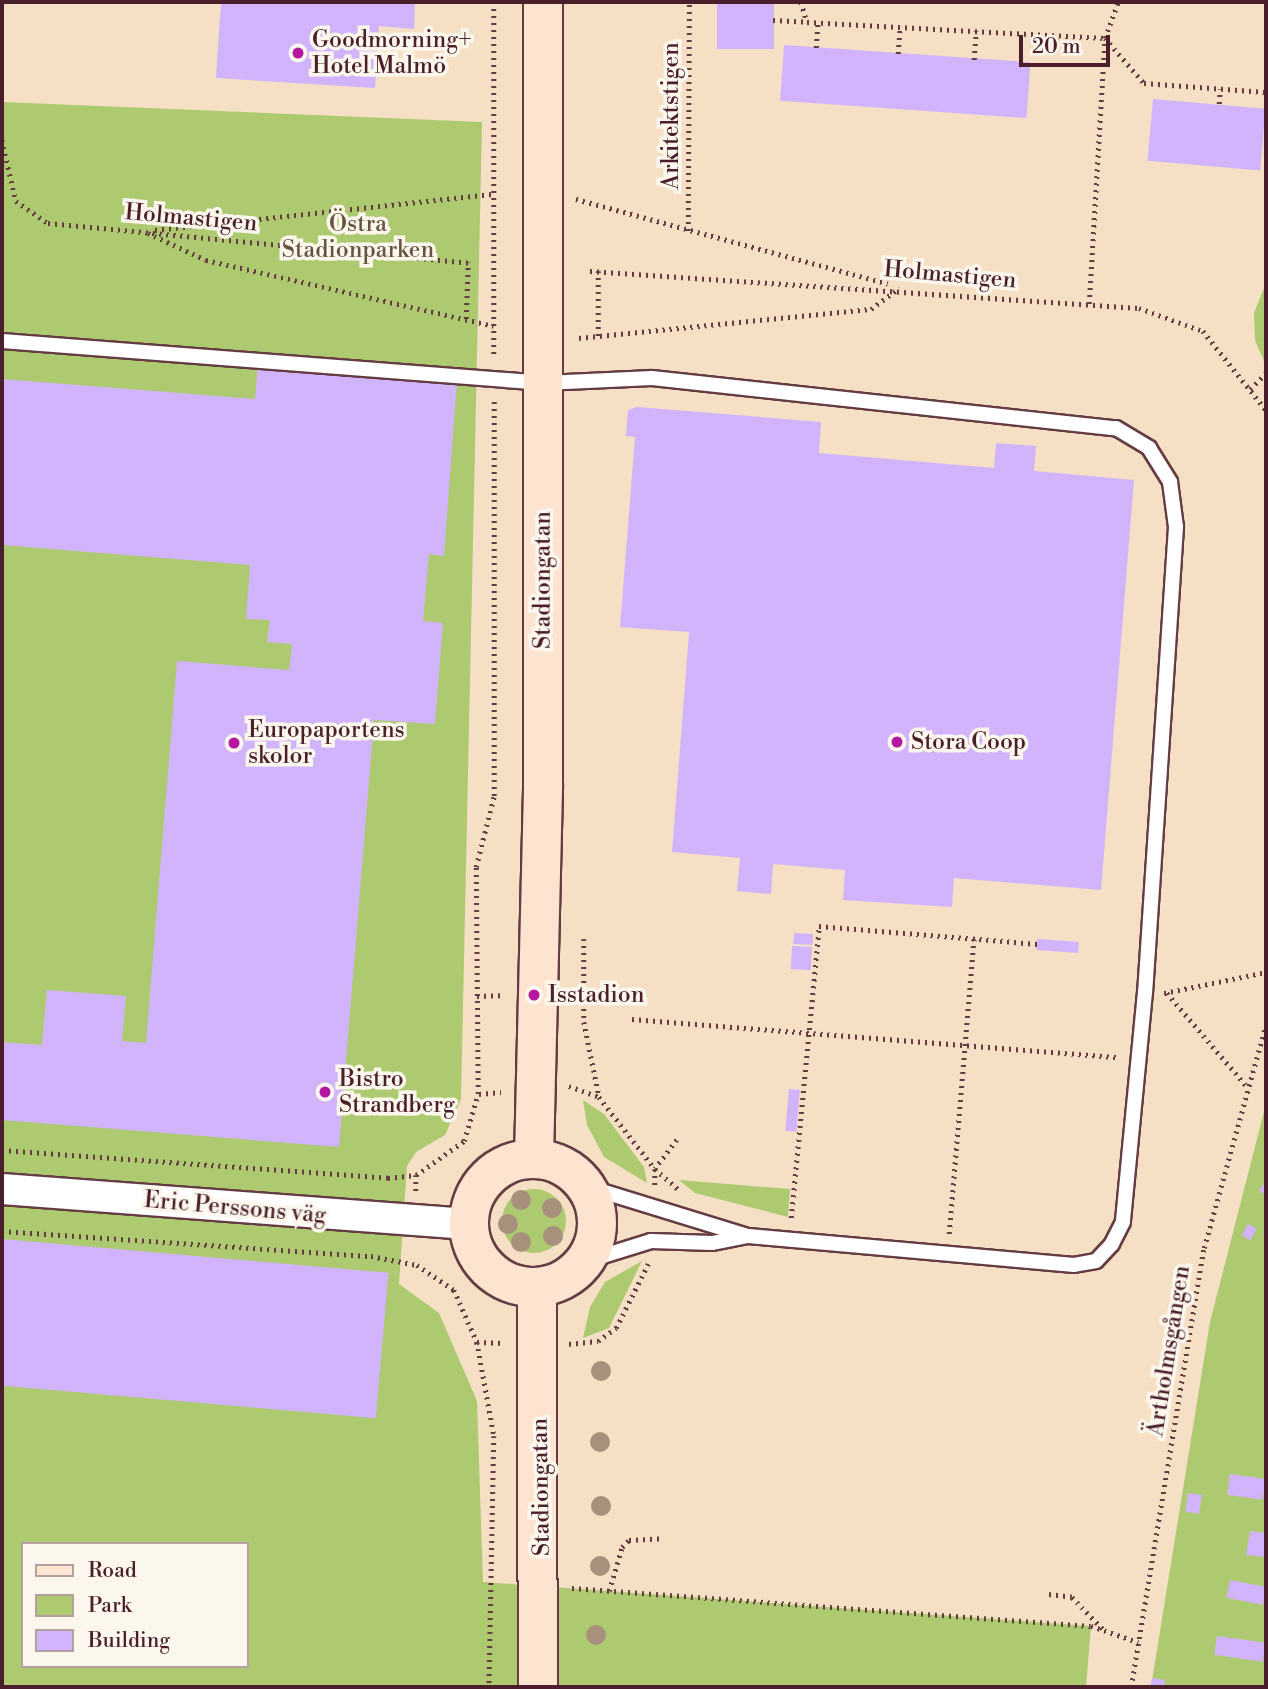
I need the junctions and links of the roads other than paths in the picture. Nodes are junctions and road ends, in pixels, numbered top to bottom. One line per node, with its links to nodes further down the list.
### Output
1 (542, 2): 3 (main road, Stadiongatan)
2 (2, 341): 3 (lane)
3 (544, 383): 4 (main road, Stadiongatan); 8 (lane)
4 (534, 1158): 5 (main road); 7 (main road)
5 (585, 1186): 8 (lane); 9 (main road)
6 (2, 1189): 7 (street, Eric Perssons väg)
7 (468, 1224): 10 (main road)
8 (748, 1236): 9 (lane)
9 (584, 1262): 10 (main road)
10 (537, 1287): 11 (main road, Stadiongatan)
11 (538, 1687)

